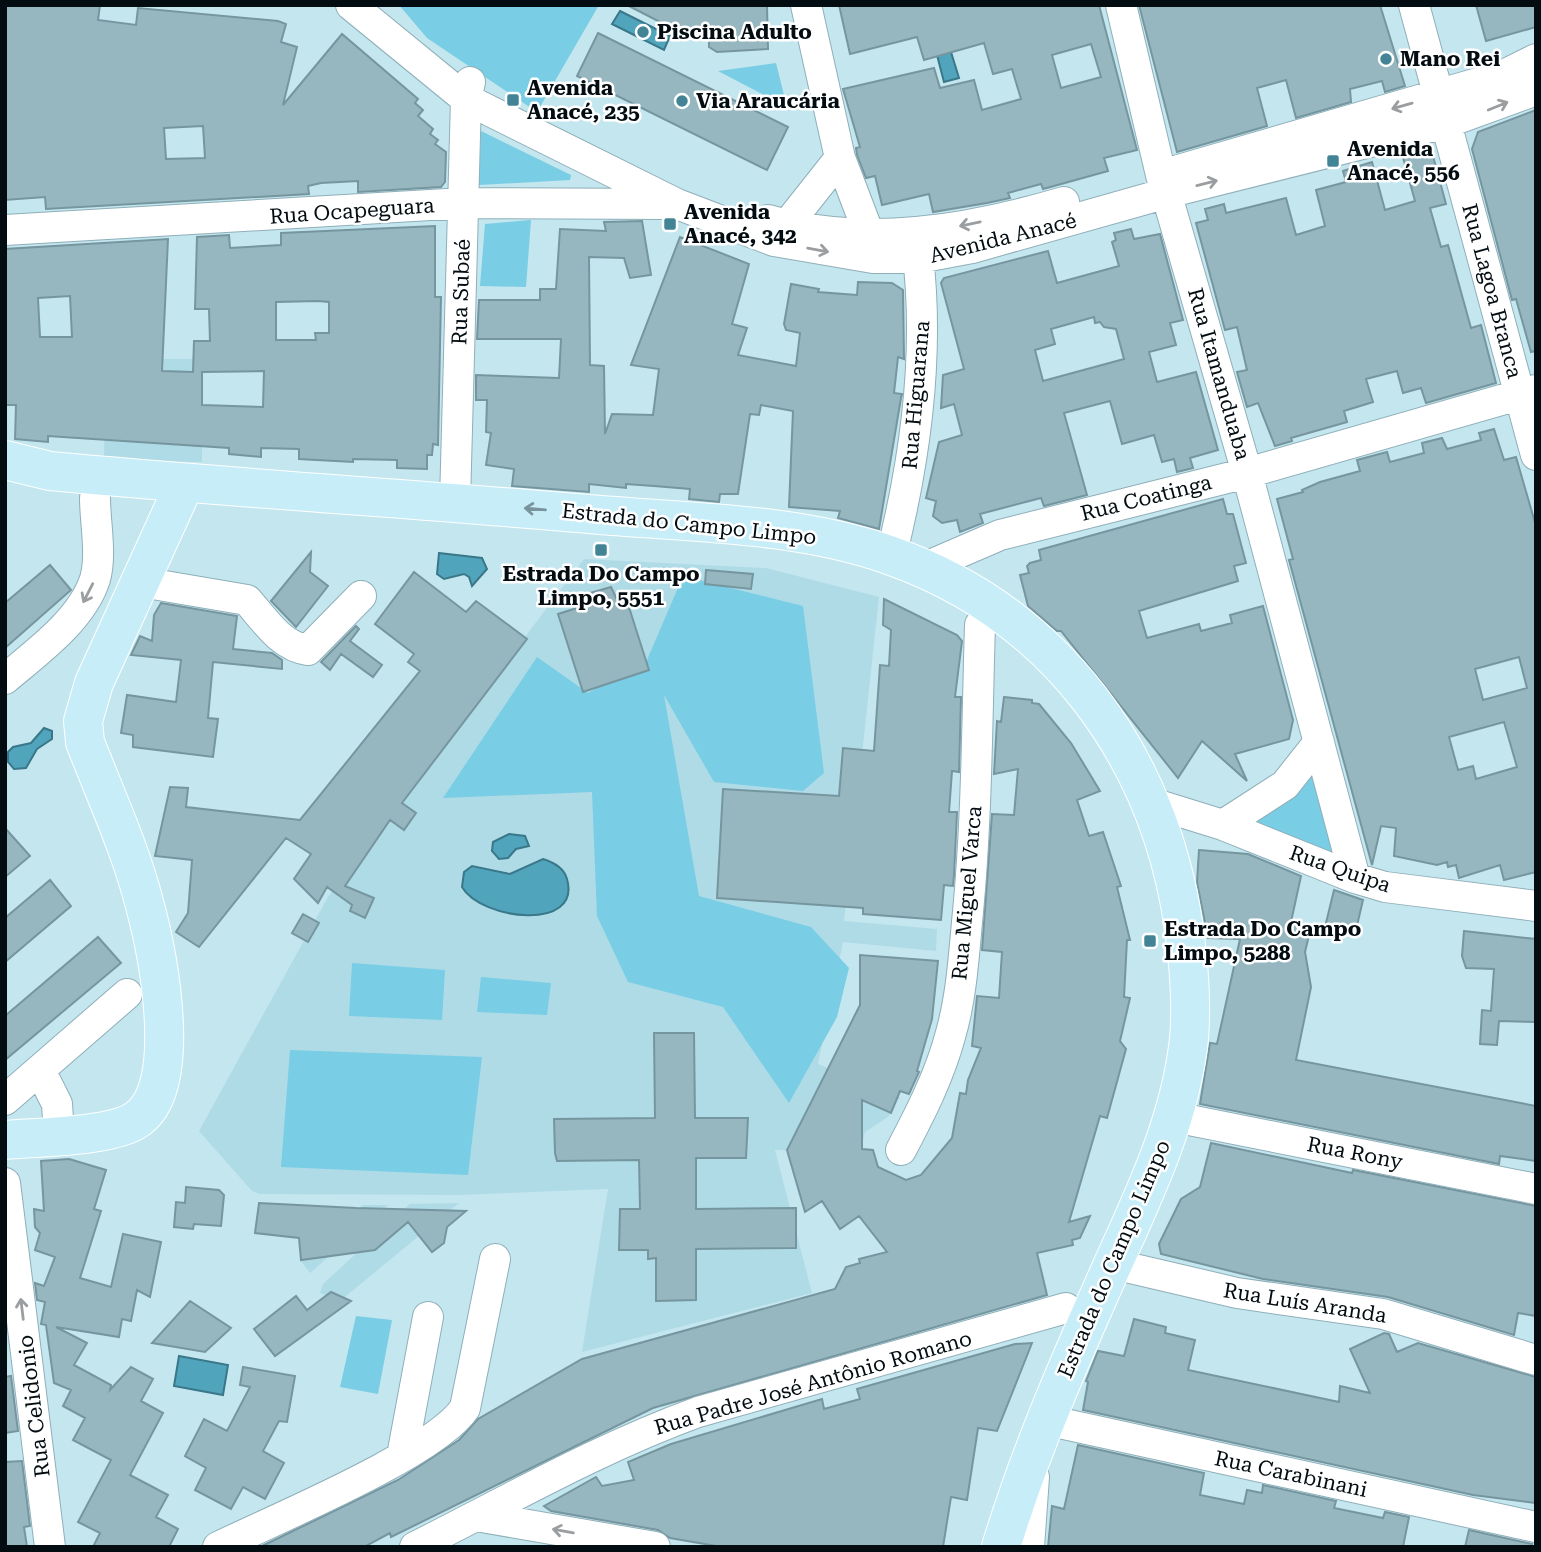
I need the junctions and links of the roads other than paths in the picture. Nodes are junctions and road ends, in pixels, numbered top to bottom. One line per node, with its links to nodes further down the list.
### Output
1 (351, 5): 7 (street, Avenida Anacé)
2 (369, 5): 7 (street, Avenida Anacé)
3 (806, 5): 10 (street)
4 (1121, 5): 11 (street, Rua Itamanduaba)
5 (1414, 5): 9 (street, Rua Lagoa Branca)
6 (1536, 59): 9 (street, Avenida Anacé)
7 (468, 90): 12 (street, Avenida Anacé); 13 (street, Rua Subaé)
8 (1536, 90): 9 (street, Avenida Anacé, one-way to 8)
9 (1443, 109): 11 (street, Avenida Anacé); 18 (street, Rua Lagoa Branca)
10 (840, 158): 14 (street); 16 (street)
11 (1164, 184): 17 (street, Avenida Anacé); 21 (street, Rua Itamanduaba)
12 (685, 197): 13 (street, Rua Ocapeguara); 14 (street, Avenida Anacé); 17 (street, Avenida Anacé, one-way to 17)
13 (464, 203): 15 (street, Rua Ocapeguara); 25 (street, Rua Subaé)
14 (787, 225): 16 (street, Avenida Anacé)
15 (5, 230)
16 (869, 234): 17 (street, Avenida Anacé)
17 (917, 246): 26 (street, Rua Higuarana)
18 (1528, 392): 19 (street, Rua Lagoa Branca); 21 (street, Rua Coatinga)
19 (1536, 455)
20 (5, 460): 23 (main road, Estrada do Campo Limpo)
21 (1247, 473): 26 (street, Rua Coatinga); 31 (street, Rua Itamanduaba)
22 (5, 484): 24 (main road, Estrada do Campo Limpo)
23 (180, 494): 24 (main road, Estrada do Campo Limpo); 25 (main road, Estrada do Campo Limpo); 27 (main road); 29 (main road, Estrada do Campo Limpo)
24 (95, 498): 30 (street, one-way to 30)
25 (455, 502): 26 (main road, Estrada do Campo Limpo, one-way to 25)
26 (906, 562): 32 (main road, Estrada do Campo Limpo)
27 (141, 582): 28 (street); 40 (main road)
28 (361, 596)
29 (980, 625): 42 (street, Rua Miguel Varca); 47 (main road, Estrada do Campo Limpo)
30 (5, 679)
31 (1319, 741): 33 (street); 34 (street, Rua Itamanduaba)
32 (1152, 803): 33 (street, Rua Quipa); 39 (main road, Estrada do Campo Limpo)
33 (1223, 825): 34 (street, Rua Quipa)
34 (1355, 878): 35 (street, Rua Quipa)
35 (1536, 906)
36 (127, 994): 37 (street)
37 (41, 1072): 38 (street); 40 (street)
38 (5, 1100)
39 (1174, 1117): 44 (street, Rua Rony); 46 (main road, Estrada do Campo Limpo)
40 (59, 1135): 41 (main road)
41 (5, 1140)
42 (901, 1150)
43 (5, 1182): 54 (street, Rua Celidonio, one-way to 43)
44 (1536, 1189)
45 (495, 1259): 51 (street)
46 (1113, 1264): 49 (street, Rua Luís Aranda); 50 (main road, Estrada do Campo Limpo)
47 (1066, 1308): 52 (street, Rua Padre José Antônio Romano); 58 (main road, Estrada do Campo Limpo)
48 (428, 1317): 51 (street)
49 (1536, 1360)
50 (1042, 1432): 53 (street, Rua Carabinani); 59 (main road, Estrada do Campo Limpo); 60 (street)
51 (402, 1457): 55 (street)
52 (476, 1516): 56 (street, Rua Padre José Antônio Romano); 57 (street, one-way to 52)
53 (1536, 1527)
54 (50, 1547)
55 (218, 1547)
56 (415, 1547)
57 (655, 1547)
58 (977, 1547)
59 (1001, 1547)
60 (1029, 1547)

